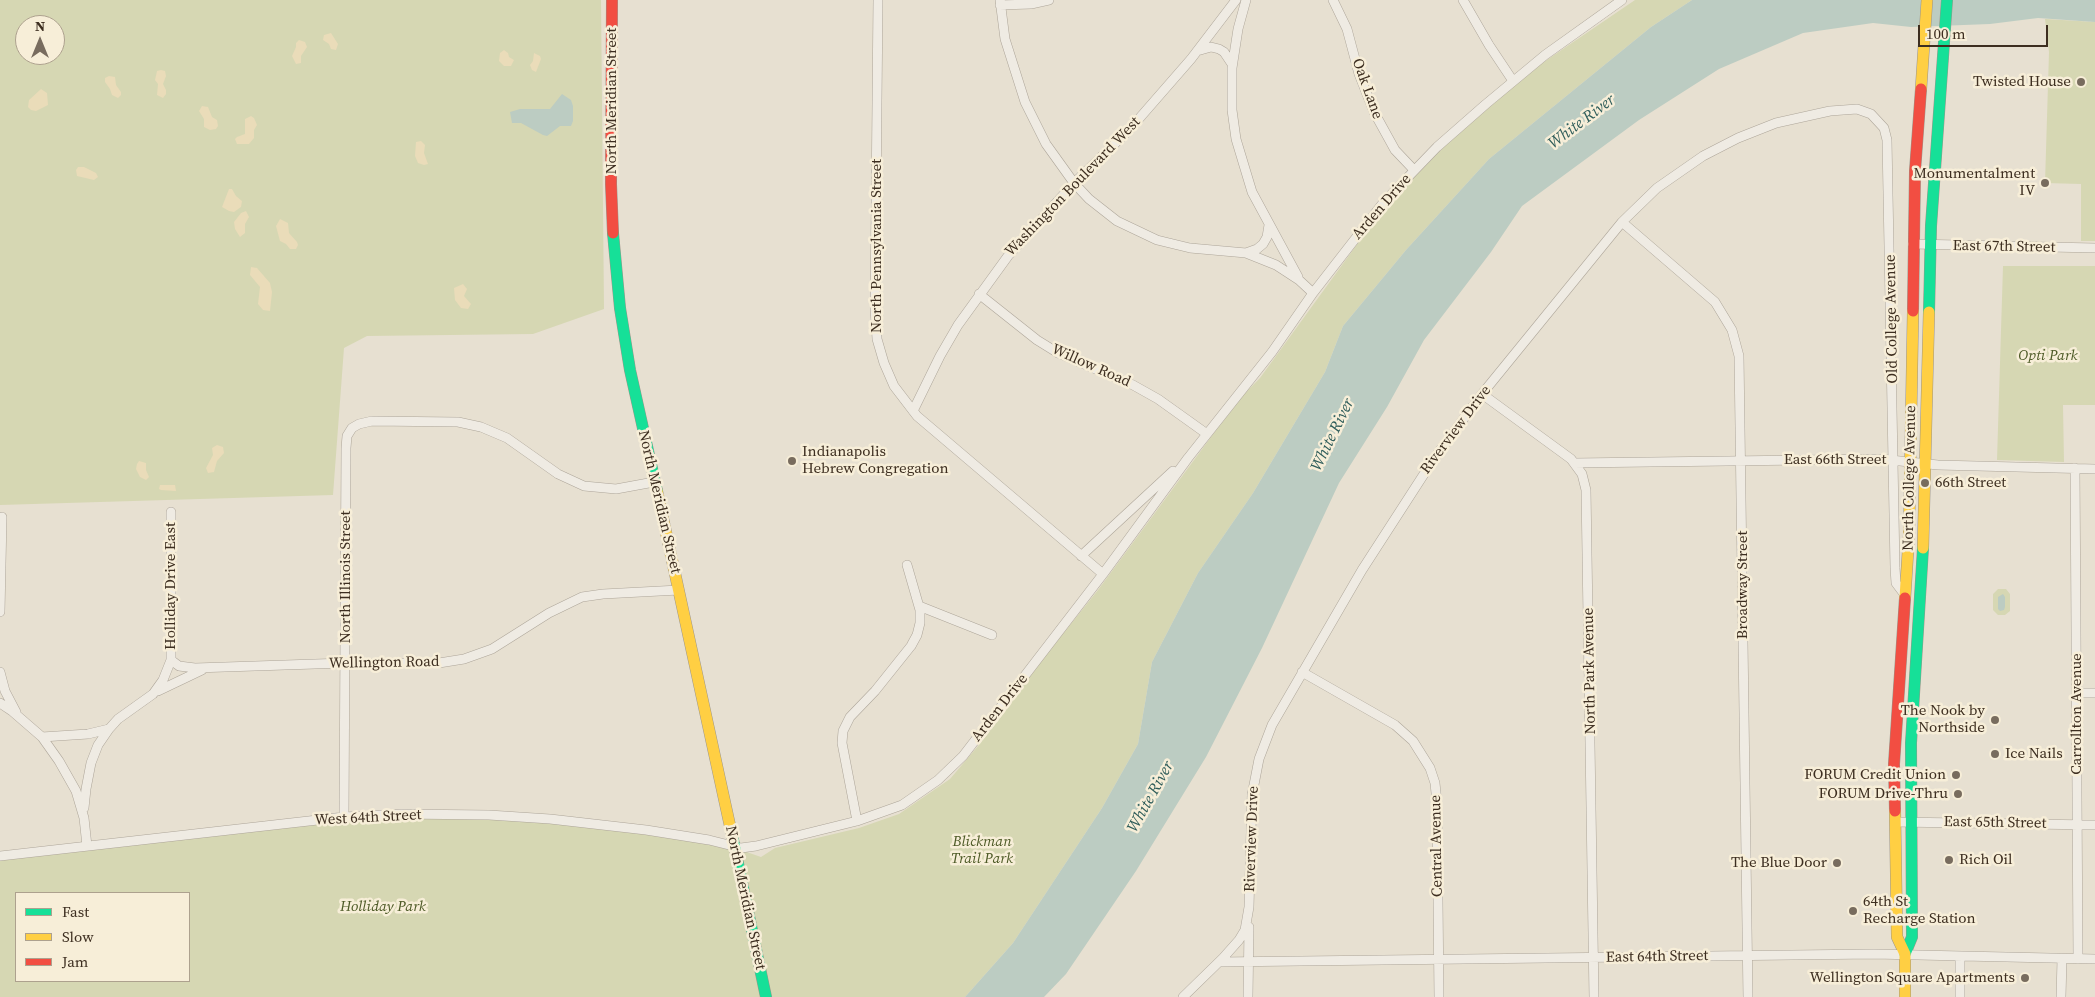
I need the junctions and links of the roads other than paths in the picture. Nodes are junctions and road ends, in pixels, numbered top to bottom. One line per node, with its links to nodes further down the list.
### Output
1 (612, 0): 38 (main road, North Meridian Street)
2 (878, 0): 28 (street, North Pennsylvania Street)
3 (1049, 0): 11 (street)
4 (1236, 0): 12 (street, Washington Boulevard West)
5 (1246, 0): 13 (street)
6 (1333, 0): 15 (street, Oak Lane)
7 (1463, 0): 14 (street)
8 (1622, 0): 14 (street, Arden Drive)
9 (1927, 0): 20 (main road, North College Avenue)
10 (1947, 0): 21 (main road, North College Avenue)
11 (1000, 2): 16 (street)
12 (1197, 51): 13 (street); 16 (street, Washington Boulevard West)
13 (1233, 64): 19 (street)
14 (1513, 81): 15 (street, Arden Drive)
15 (1414, 170): 25 (street, Arden Drive)
16 (1074, 183): 23 (street); 26 (street, Washington Boulevard West)
17 (1890, 208): 18 (street, Riverview Drive); 31 (street, Old College Avenue)
18 (1622, 222): 27 (street, Riverview Drive); 32 (street, Broadway Street)
19 (1269, 225): 23 (street); 24 (street)
20 (1913, 244): 21 (street, East 67th Street); 33 (main road, North College Avenue)
21 (1930, 245): 22 (street, East 67th Street); 35 (main road, North College Avenue)
22 (2095, 248)
23 (1246, 253): 24 (street)
24 (1299, 280): 25 (street)
25 (1313, 293): 29 (street, Arden Drive)
26 (978, 294): 28 (street, Washington Boulevard West); 29 (street, Willow Road)
27 (1482, 394): 34 (street, North Park Avenue); 52 (street, Riverview Drive)
28 (913, 411): 41 (street, North Pennsylvania Street)
29 (1207, 434): 30 (street, Arden Drive)
30 (1188, 458): 41 (street, Arden Drive); 43 (street, Arden Drive)
31 (1894, 460): 32 (street, East 66th Street); 33 (street, East 66th Street); 45 (street, Old College Avenue)
32 (1742, 461): 34 (street, East 66th Street); 73 (street, Broadway Street)
33 (1910, 462): 35 (street, East 66th Street); 45 (main road, North College Avenue)
34 (1574, 463): 75 (street, North Park Avenue)
35 (1926, 464): 36 (street, East 66th Street); 65 (main road, North College Avenue)
36 (2075, 468): 37 (street, East 66th Street); 54 (street, Carrollton Avenue)
37 (2095, 469)
38 (654, 482): 44 (main road, North Meridian Street); 50 (street, North Illinois Street)
39 (171, 512): 49 (street, Holliday Drive East)
40 (2, 517): 47 (street)
41 (1082, 556): 43 (street, North Pennsylvania Street)
42 (907, 565): 46 (street)
43 (1103, 574): 63 (street, Arden Drive)
44 (679, 590): 50 (street, Wellington Road); 69 (main road, North Meridian Street)
45 (1905, 596): 64 (main road, North College Avenue)
46 (919, 606): 48 (street); 63 (street)
47 (0, 612)
48 (992, 635)
49 (171, 660): 51 (street, Wellington Road); 55 (street)
50 (345, 663): 51 (street, Wellington Road); 61 (street, North Illinois Street)
51 (212, 668): 55 (street)
52 (1302, 672): 71 (street, Riverview Drive); 78 (street, Central Avenue)
53 (0, 675): 58 (street)
54 (2076, 693): 56 (street); 66 (street, Carrollton Avenue)
55 (153, 694): 59 (street)
56 (2095, 694)
57 (0, 703): 58 (street)
58 (21, 718): 60 (street)
59 (109, 729): 60 (street); 62 (street)
60 (42, 737): 62 (street)
61 (344, 817): 68 (street, West 64th Street); 69 (street, West 64th Street)
62 (84, 818): 68 (street)
63 (857, 821): 69 (street, Arden Drive)
64 (1895, 822): 65 (street, East 65th Street); 72 (main road, North College Avenue)
65 (1911, 822): 66 (street, East 65th Street); 72 (main road, North College Avenue)
66 (2077, 825): 67 (street, East 65th Street); 77 (street, Carrollton Avenue)
67 (2095, 825)
68 (87, 846): 70 (street, West 64th Street)
69 (735, 848): 82 (main road, North Meridian Street)
70 (0, 856)
71 (1249, 907): 80 (street, Riverview Drive); 81 (street)
72 (1905, 954): 73 (street, East 64th Street); 74 (street, East 64th Street); 88 (main road, North College Avenue)
73 (1747, 955): 75 (street, East 64th Street); 87 (street, Broadway Street)
74 (1960, 956): 76 (street, East 64th Street); 89 (street)
75 (1593, 958): 78 (street, East 64th Street); 86 (street, North Park Avenue)
76 (2062, 959): 77 (street, East 64th Street); 90 (street)
77 (2078, 959): 79 (street, East 64th Street)
78 (1439, 960): 81 (street, East 64th Street); 85 (street, Central Avenue)
79 (2095, 960)
80 (1219, 962): 81 (street, East 64th Street); 83 (street, Riverview Drive)
81 (1247, 962): 84 (street)
82 (766, 997)
83 (1183, 997)
84 (1248, 997)
85 (1439, 997)
86 (1594, 997)
87 (1748, 997)
88 (1906, 997)
89 (1960, 997)
90 (2062, 997)

